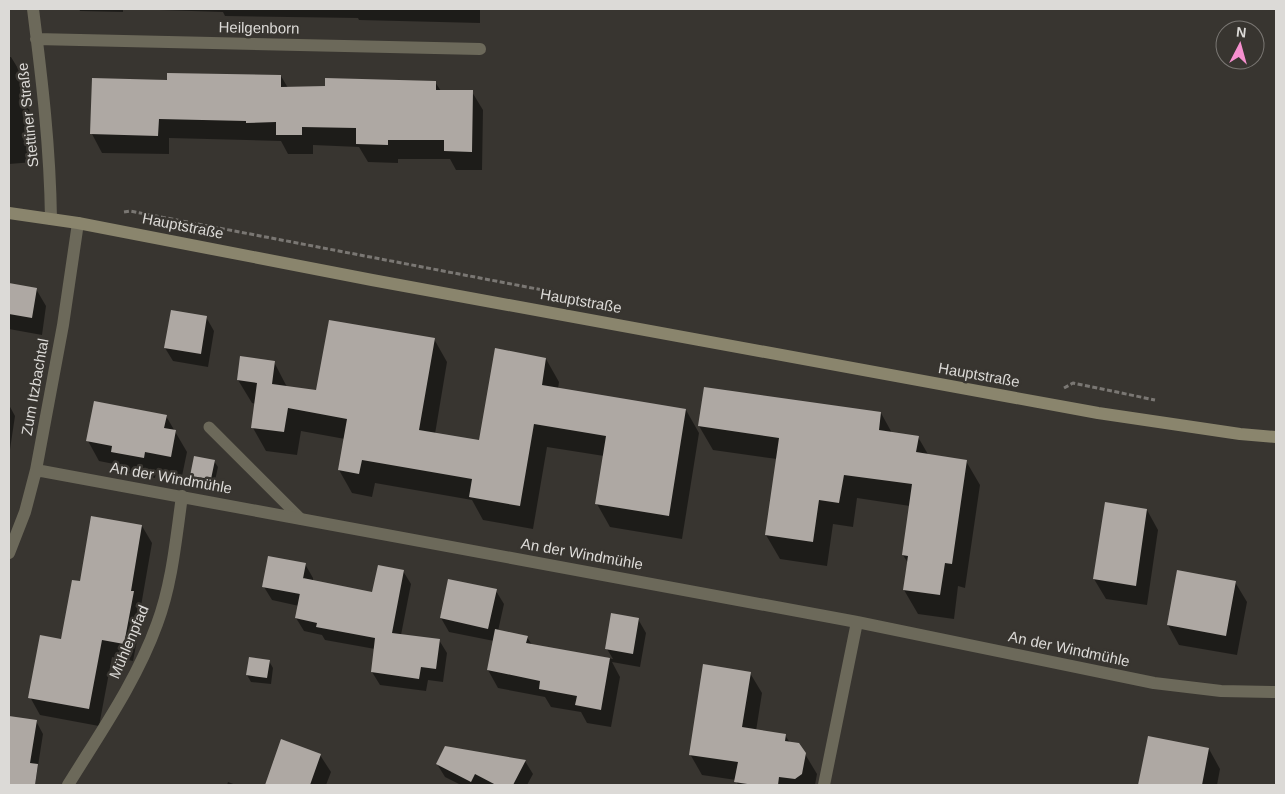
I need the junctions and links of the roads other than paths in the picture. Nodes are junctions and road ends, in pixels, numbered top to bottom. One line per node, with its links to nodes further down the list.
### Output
1 (32, 9): 2 (street, Stettiner Straße)
2 (36, 39): 3 (street, Heilgenborn); 5 (street, Stettiner Straße)
3 (480, 49)
4 (9, 213): 5 (main road, Hauptstraße)
5 (51, 219): 6 (main road, Hauptstraße)
6 (78, 223): 8 (main road, Hauptstraße); 9 (street, Zum Itzbachtal)
7 (209, 427): 11 (lane, An der Windmühle)
8 (1276, 437)
9 (36, 470): 10 (street, An der Windmühle); 12 (street, Zum Itzbachtal)
10 (182, 496): 11 (street, An der Windmühle); 15 (street, Mühlenpfad)
11 (301, 519): 13 (street, An der Windmühle)
12 (9, 552)
13 (857, 622): 14 (street, An der Windmühle); 16 (street)
14 (1276, 692)
15 (68, 785)
16 (824, 785)

